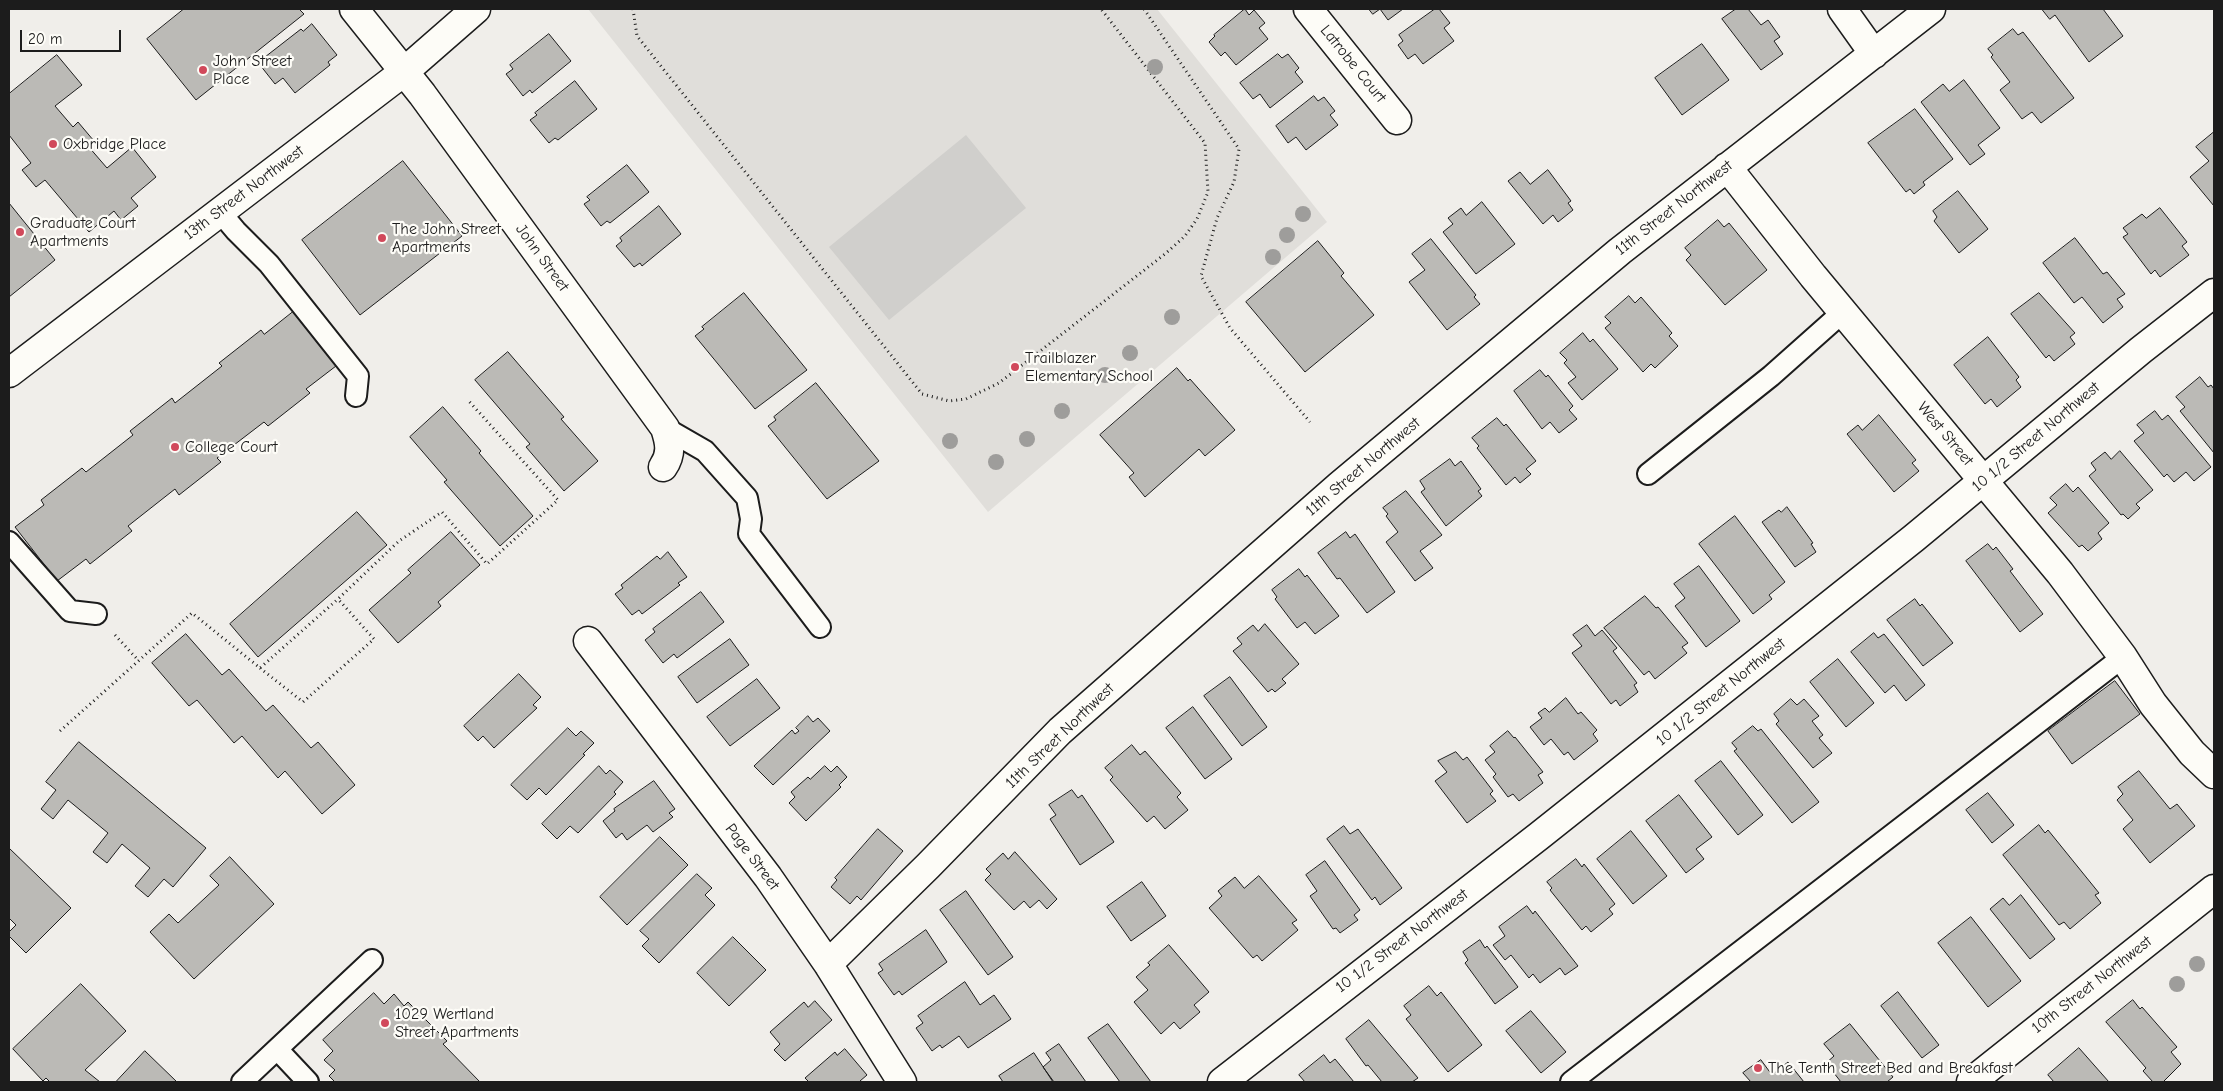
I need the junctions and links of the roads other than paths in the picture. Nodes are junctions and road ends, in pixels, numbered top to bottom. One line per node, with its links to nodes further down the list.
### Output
1 (354, 9): 7 (street, John Street)
2 (476, 9): 7 (street, 13th Street Northwest)
3 (1308, 9): 8 (street, Latrobe Court)
4 (1842, 9): 6 (street)
5 (1931, 9): 6 (street, 11th Street Northwest)
6 (1874, 54): 9 (street, 11th Street Northwest)
7 (404, 72): 10 (street, 13th Street Northwest); 15 (street, John Street)
8 (1397, 120)
9 (1727, 167): 12 (street, West Street); 27 (street, 11th Street Northwest)
10 (220, 212): 13 (street, 13th Street Northwest); 14 (lane)
11 (2214, 293): 18 (street, 10 1/2 Street Northwest)
12 (1843, 312): 17 (lane); 18 (street, West Street)
13 (9, 373)
14 (356, 396)
15 (665, 428): 16 (street, John Street); 21 (lane)
16 (663, 467)
17 (1648, 474)
18 (1984, 480): 23 (street, West Street); 32 (street, 10 1/2 Street Northwest)
19 (9, 542): 20 (lane)
20 (96, 614)
21 (820, 627)
22 (588, 642): 27 (street, Page Street)
23 (2123, 657): 24 (street, West Street); 33 (lane)
24 (2214, 774)
25 (2214, 889): 34 (street, 10th Street Northwest)
26 (372, 960): 28 (lane)
27 (828, 964): 31 (street, Page Street)
28 (277, 1049): 29 (lane); 30 (lane)
29 (242, 1082)
30 (308, 1082)
31 (902, 1082)
32 (1222, 1082)
33 (1571, 1082)
34 (1971, 1082)

